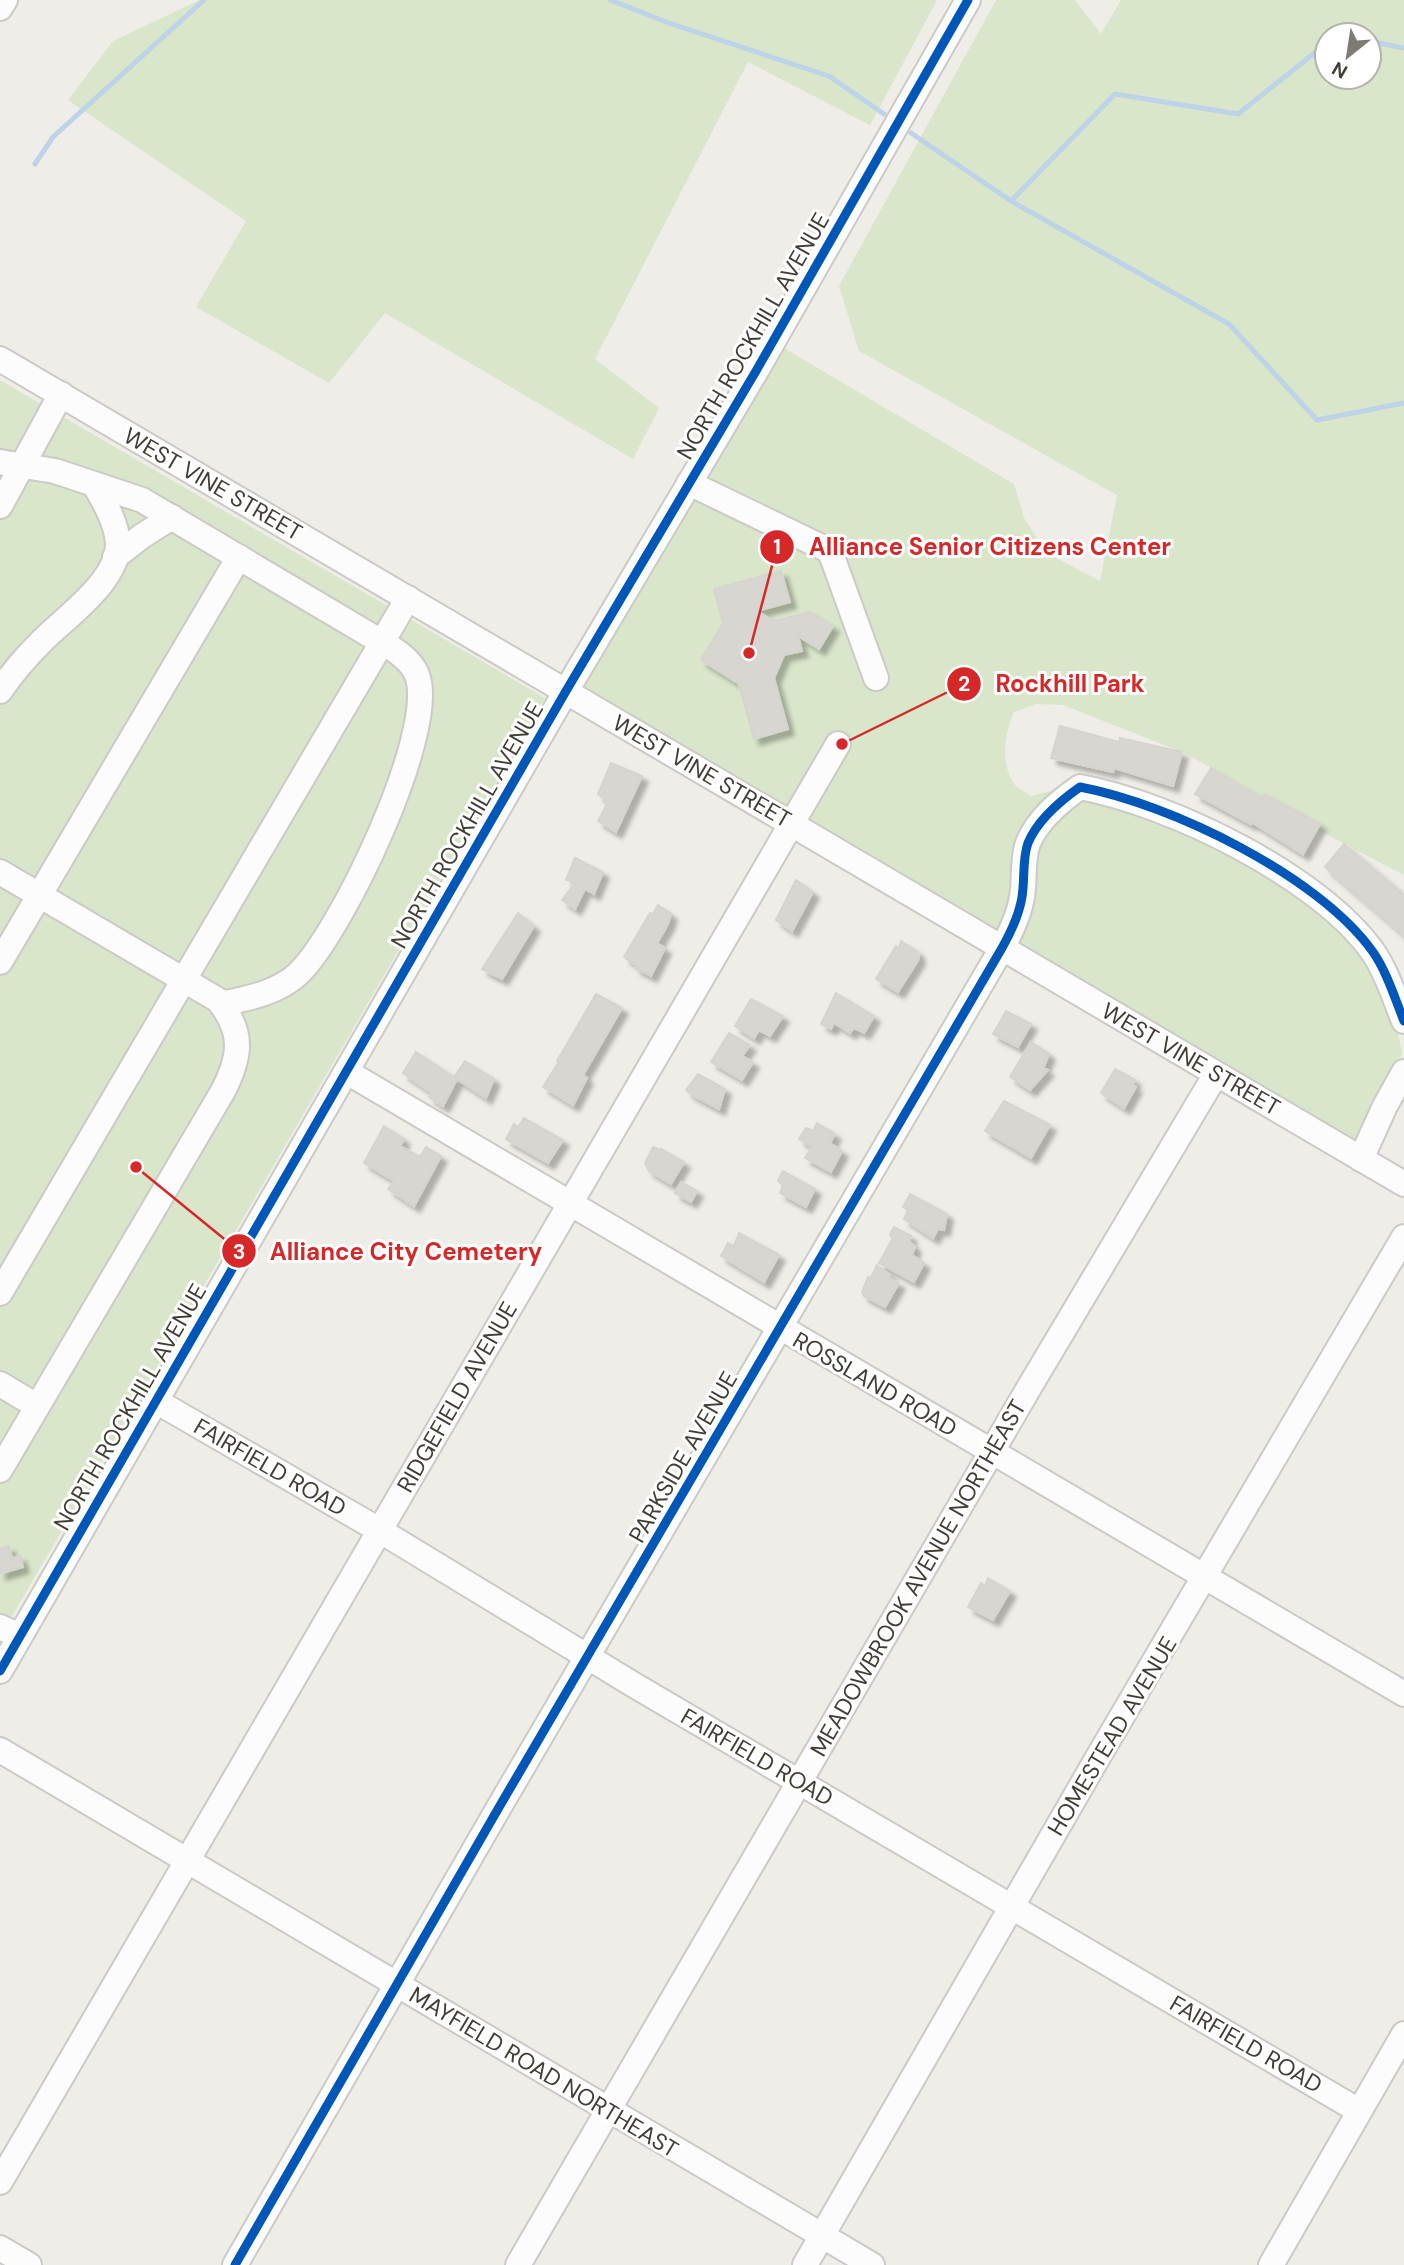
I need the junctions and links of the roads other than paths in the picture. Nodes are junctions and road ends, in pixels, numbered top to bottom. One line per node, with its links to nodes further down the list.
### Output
1 (5, 0): 3 (street)
2 (968, 0): 7 (street, NORTH ROCKHILL AVENUE)
3 (0, 8)
4 (0, 359): 5 (street, WEST VINE STREET)
5 (61, 394): 6 (street); 13 (street, WEST VINE STREET)
6 (11, 464): 8 (street); 9 (street)
7 (689, 483): 15 (street); 17 (street, NORTH ROCKHILL AVENUE)
8 (94, 484): 10 (street); 11 (street)
9 (0, 506)
10 (172, 517): 11 (street); 12 (street)
11 (115, 557): 16 (street)
12 (239, 557): 14 (street); 21 (street)
13 (408, 598): 14 (street); 17 (street, WEST VINE STREET)
14 (383, 642): 24 (street); 25 (street)
15 (876, 678)
16 (0, 691)
17 (566, 691): 19 (street, WEST VINE STREET); 27 (street, NORTH ROCKHILL AVENUE)
18 (838, 744): 19 (street, RIDGEFIELD AVENUE)
19 (793, 825): 22 (street, WEST VINE STREET); 32 (street, RIDGEFIELD AVENUE)
20 (0, 872): 21 (street)
21 (40, 894): 23 (street); 24 (street)
22 (1002, 948): 26 (street, PARKSIDE AVENUE); 29 (street, WEST VINE STREET); 35 (street, PARKSIDE AVENUE)
23 (0, 962)
24 (183, 978): 25 (street); 34 (street)
25 (221, 1004): 38 (street)
26 (1404, 1021)
27 (347, 1072): 32 (street, ROSSLAND ROAD); 37 (street, NORTH ROCKHILL AVENUE)
28 (1404, 1072): 30 (street)
29 (1216, 1074): 30 (street, WEST VINE STREET); 39 (street, MEADOWBROOK AVENUE NORTHEAST)
30 (1361, 1159): 31 (street, WEST VINE STREET)
31 (1404, 1184)
32 (570, 1204): 35 (street, ROSSLAND ROAD); 41 (street, RIDGEFIELD AVENUE)
33 (1404, 1237): 42 (street, HOMESTEAD AVENUE)
34 (0, 1293)
35 (780, 1328): 39 (street, ROSSLAND ROAD); 44 (street, PARKSIDE AVENUE)
36 (0, 1384): 38 (street)
37 (156, 1401): 41 (street, FAIRFIELD ROAD); 43 (street, NORTH ROCKHILL AVENUE)
38 (37, 1406): 40 (street)
39 (992, 1452): 42 (street, ROSSLAND ROAD); 48 (street, MEADOWBROOK AVENUE NORTHEAST)
40 (0, 1469)
41 (379, 1530): 44 (street, FAIRFIELD ROAD); 49 (street, RIDGEFIELD AVENUE)
42 (1205, 1576): 46 (street, ROSSLAND ROAD); 50 (street, HOMESTEAD AVENUE)
43 (10, 1632): 45 (street, NORTH ROCKHILL AVENUE)
44 (589, 1657): 48 (street, FAIRFIELD ROAD); 51 (street, PARKSIDE AVENUE)
45 (0, 1671)
46 (1404, 1694)
47 (0, 1750): 49 (street, MAYFIELD ROAD NORTHEAST)
48 (800, 1782): 50 (street, FAIRFIELD ROAD); 53 (street, MEADOWBROOK AVENUE NORTHEAST)
49 (186, 1860): 51 (street, MAYFIELD ROAD NORTHEAST); 55 (street, RIDGEFIELD AVENUE)
50 (1012, 1907): 54 (street, FAIRFIELD ROAD); 56 (street, HOMESTEAD AVENUE)
51 (398, 1986): 53 (street, MAYFIELD ROAD NORTHEAST); 59 (street, PARKSIDE AVENUE)
52 (1404, 2034): 54 (street)
53 (608, 2110): 56 (street, MAYFIELD ROAD NORTHEAST); 60 (street, MEADOWBROOK AVENUE NORTHEAST)
54 (1359, 2111): 63 (street)
55 (0, 2182)
56 (822, 2236): 61 (street, HOMESTEAD AVENUE); 62 (street, MAYFIELD ROAD NORTHEAST)
57 (0, 2248): 58 (street)
58 (29, 2265)
59 (235, 2265)
60 (518, 2265)
61 (805, 2265)
62 (872, 2265)
63 (1271, 2265)

